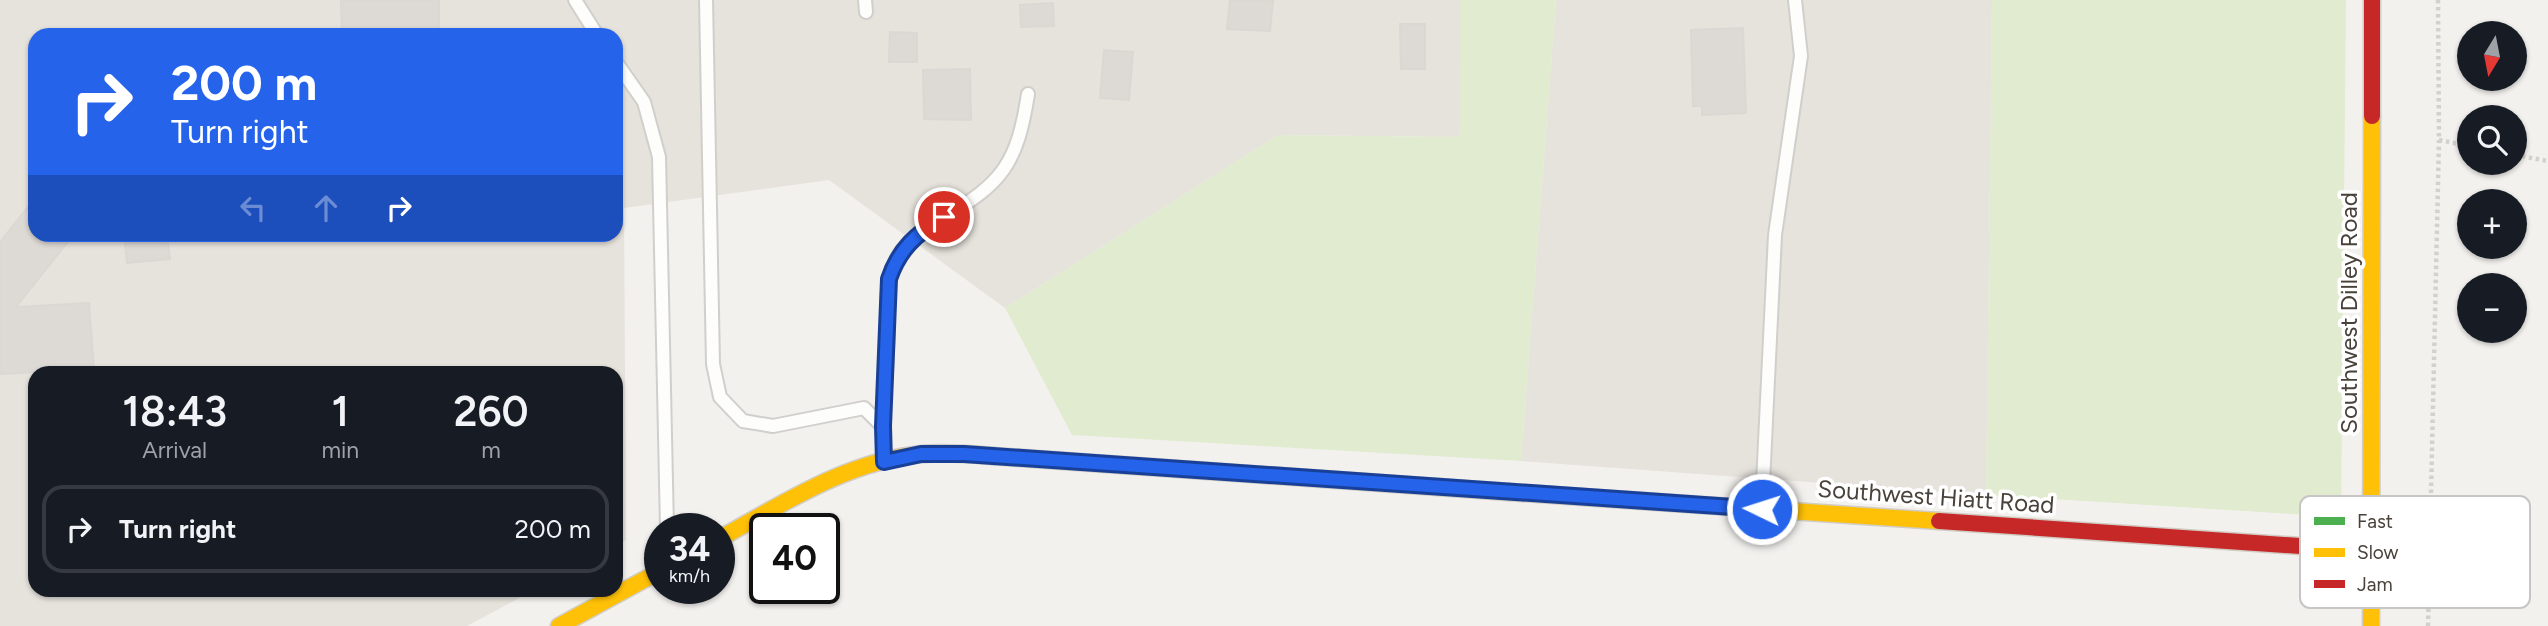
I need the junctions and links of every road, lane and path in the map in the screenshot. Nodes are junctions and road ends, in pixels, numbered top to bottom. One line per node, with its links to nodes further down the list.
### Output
1 (575, 0): 6 (lane)
2 (706, 0): 13 (lane)
3 (1795, 0): 17 (lane)
4 (2372, 0): 15 (street, Southwest Dilley Road)
5 (2438, 0): 9 (path)
6 (593, 28)
7 (623, 72): 18 (lane)
8 (1028, 94): 13 (lane)
9 (2439, 141): 10 (path); 16 (path)
10 (2457, 144)
11 (2527, 157): 12 (path)
12 (2548, 161)
13 (883, 426): 14 (lane)
14 (884, 462): 17 (street, Southwest Hiatt Road); 19 (street, Southwest Hiatt Road)
15 (2371, 496)
16 (2431, 496)
17 (1762, 509): 20 (street, Southwest Hiatt Road)
18 (667, 513)
19 (735, 530)
20 (2300, 546)
21 (644, 580): 22 (street)
22 (623, 591)
23 (612, 597): 26 (street)
24 (2371, 608): 27 (street, Southwest Dilley Road)
25 (2428, 608): 28 (path)
26 (559, 626)
27 (2371, 626)
28 (2428, 626)

